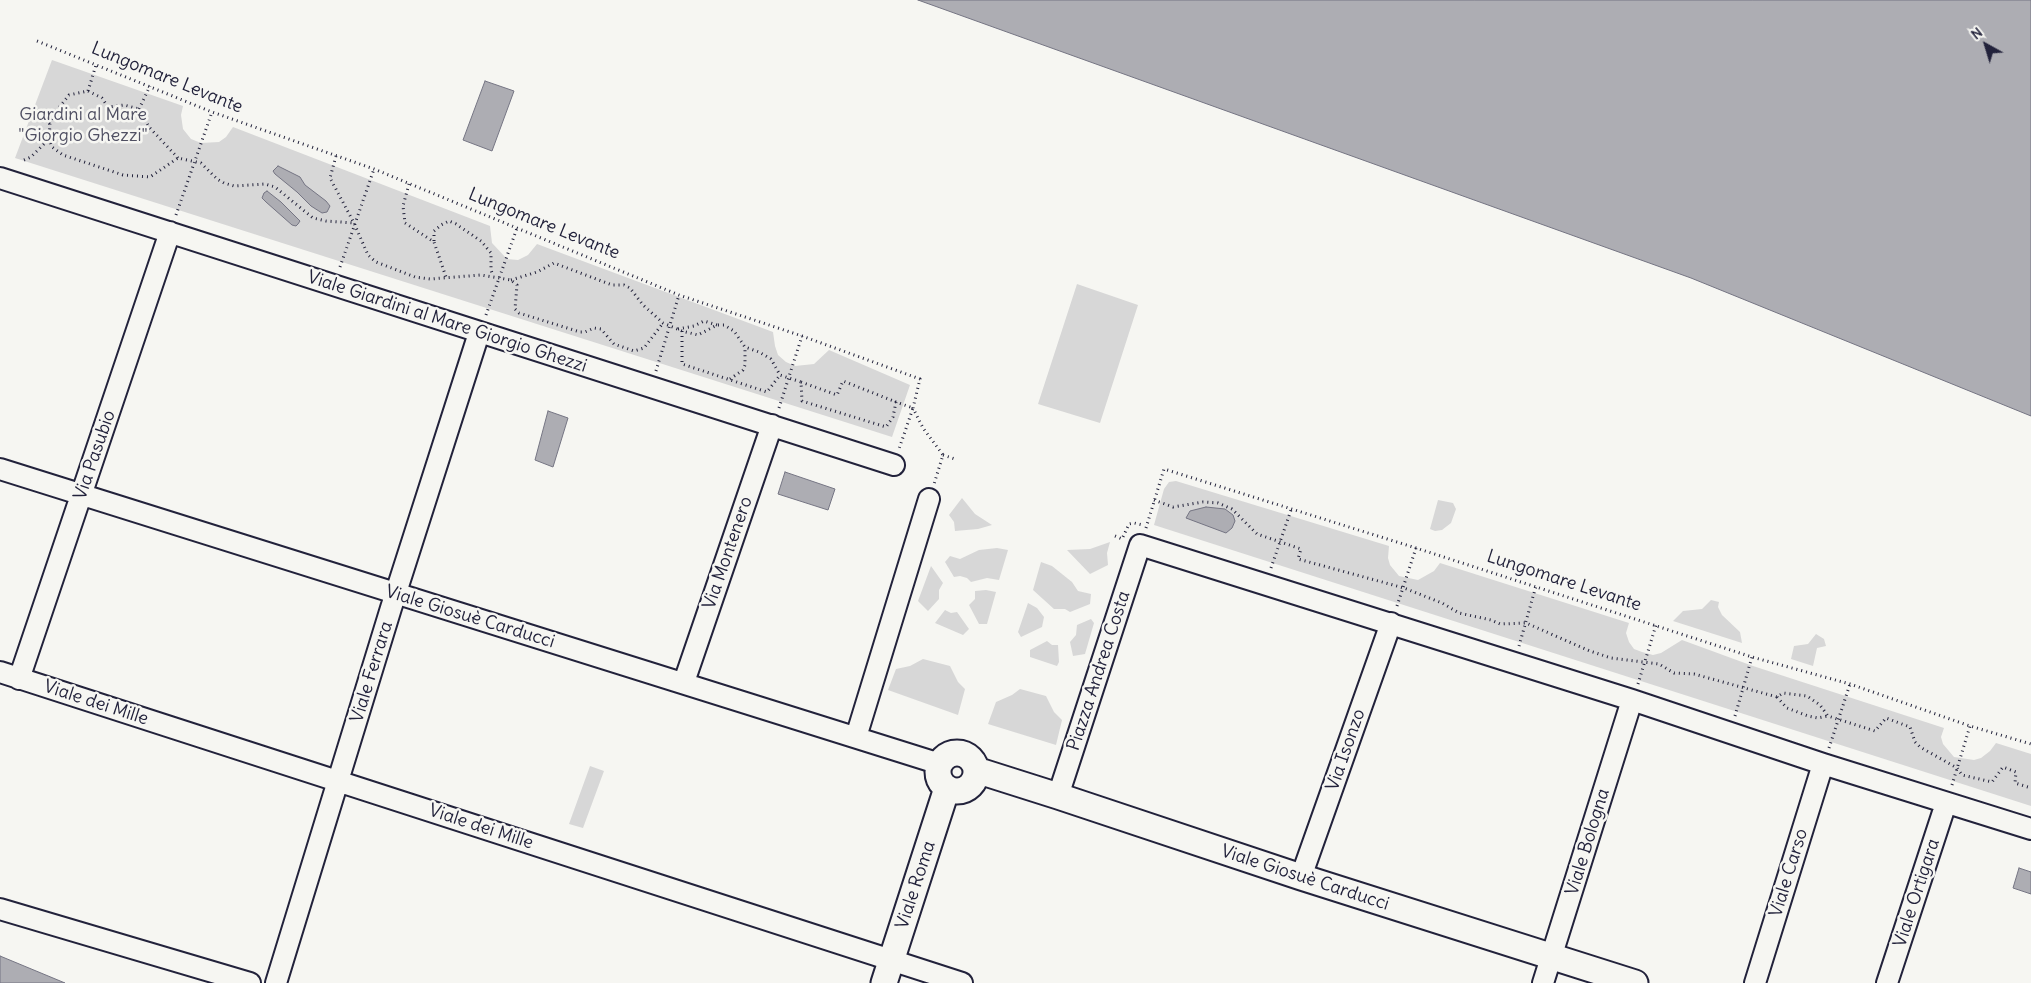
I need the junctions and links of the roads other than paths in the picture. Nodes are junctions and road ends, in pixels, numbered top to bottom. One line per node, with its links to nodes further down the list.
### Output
1 (0, 178): 2 (street, Viale Giardini al Mare Giorgio Ghezzi)
2 (170, 232): 3 (street, Viale Giardini al Mare Giorgio Ghezzi); 7 (street, Via Pasubio)
3 (480, 332): 4 (street, Viale Giardini al Mare Giorgio Ghezzi); 9 (street, Viale Ferrara)
4 (772, 425): 5 (street, Viale Giardini al Mare Giorgio Ghezzi); 13 (street, Via Montenero)
5 (894, 464)
6 (0, 469): 7 (street, Viale Giosuè Carducci)
7 (82, 496): 9 (street, Viale Giosuè Carducci); 12 (street, Via Pasubio)
8 (929, 499): 15 (street)
9 (396, 594): 13 (street, Viale Giosuè Carducci); 19 (street, Viale Ferrara)
10 (1391, 623): 14 (street); 21 (street, Piazza Andrea Costa); 24 (street, Via Isonzo)
11 (0, 672): 12 (street, Viale dei Mille)
12 (19, 679): 19 (street, Viale dei Mille)
13 (684, 682): 15 (street, Viale Giosuè Carducci)
14 (1632, 700): 17 (street); 26 (street, Viale Bologna)
15 (856, 737): 16 (street, Viale Giosuè Carducci)
16 (940, 764): 18 (street); 20 (street)
17 (1823, 764): 22 (street); 33 (street, Viale Carso)
18 (976, 770): 20 (street); 21 (street, Viale Giosuè Carducci)
19 (338, 781): 27 (street, Viale dei Mille); 29 (street, Viale Ferrara)
20 (947, 788): 27 (street, Viale Roma)
21 (1058, 796): 24 (street, Viale Giosuè Carducci)
22 (1946, 803): 23 (street); 34 (street, Viale Ortigara)
23 (2031, 829)
24 (1301, 877): 26 (street, Viale Giosuè Carducci)
25 (0, 909): 28 (street)
26 (1552, 956): 31 (street, Viale Bologna); 32 (street, Viale Giosuè Carducci)
27 (887, 972): 30 (street, Viale dei Mille)
28 (250, 983)
29 (276, 983)
30 (962, 983)
31 (1543, 983)
32 (1635, 983)
33 (1755, 983)
34 (1887, 983)

